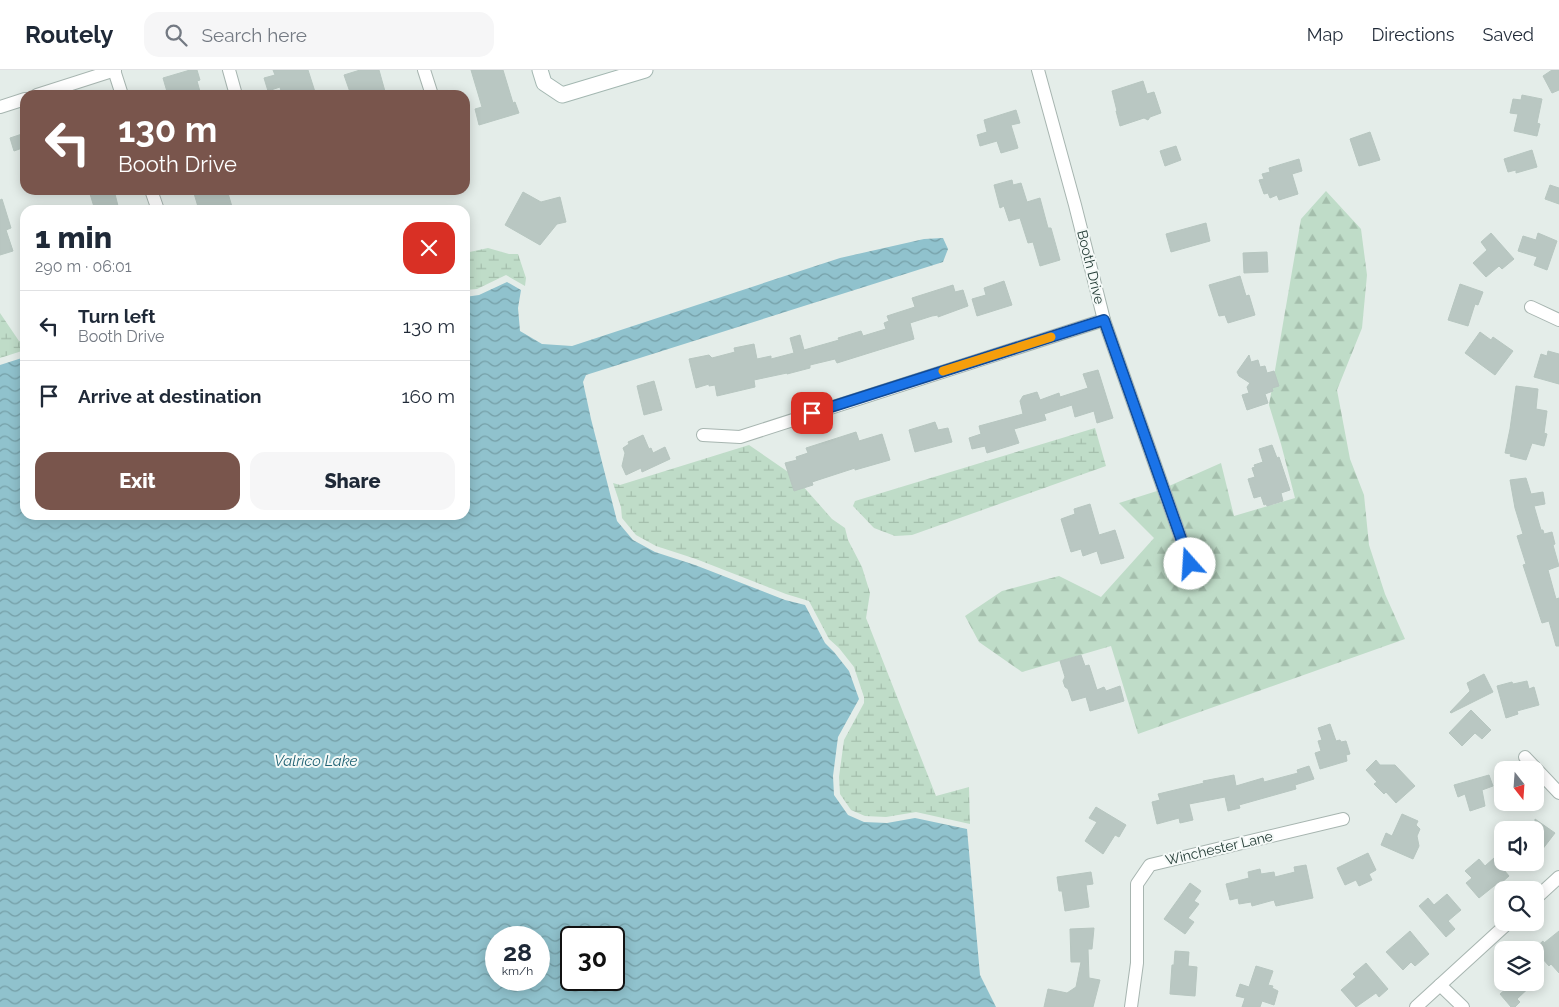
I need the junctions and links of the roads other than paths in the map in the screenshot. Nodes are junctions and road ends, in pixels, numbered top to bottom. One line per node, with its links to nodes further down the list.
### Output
1 (115, 70): 7 (street); 8 (street)
2 (229, 70): 9 (street)
3 (424, 70): 10 (street)
4 (540, 70): 5 (street)
5 (645, 70)
6 (1038, 70): 14 (street, Booth Drive)
7 (53, 90)
8 (121, 90)
9 (235, 90)
10 (430, 90)
11 (20, 101): 12 (street)
12 (0, 107)
13 (1532, 307): 15 (street)
14 (1104, 320): 16 (street, Booth Drive); 17 (street)
15 (1559, 320)
16 (703, 435)
17 (1190, 564)
18 (1526, 757): 19 (street)
19 (1559, 793)
20 (1343, 819): 25 (street, Winchester Lane)
21 (1559, 877): 22 (street)
22 (1544, 891)
23 (1499, 931): 24 (street)
24 (1440, 985): 26 (street); 27 (street)
25 (1131, 1007)
26 (1416, 1007)
27 (1463, 1007)

